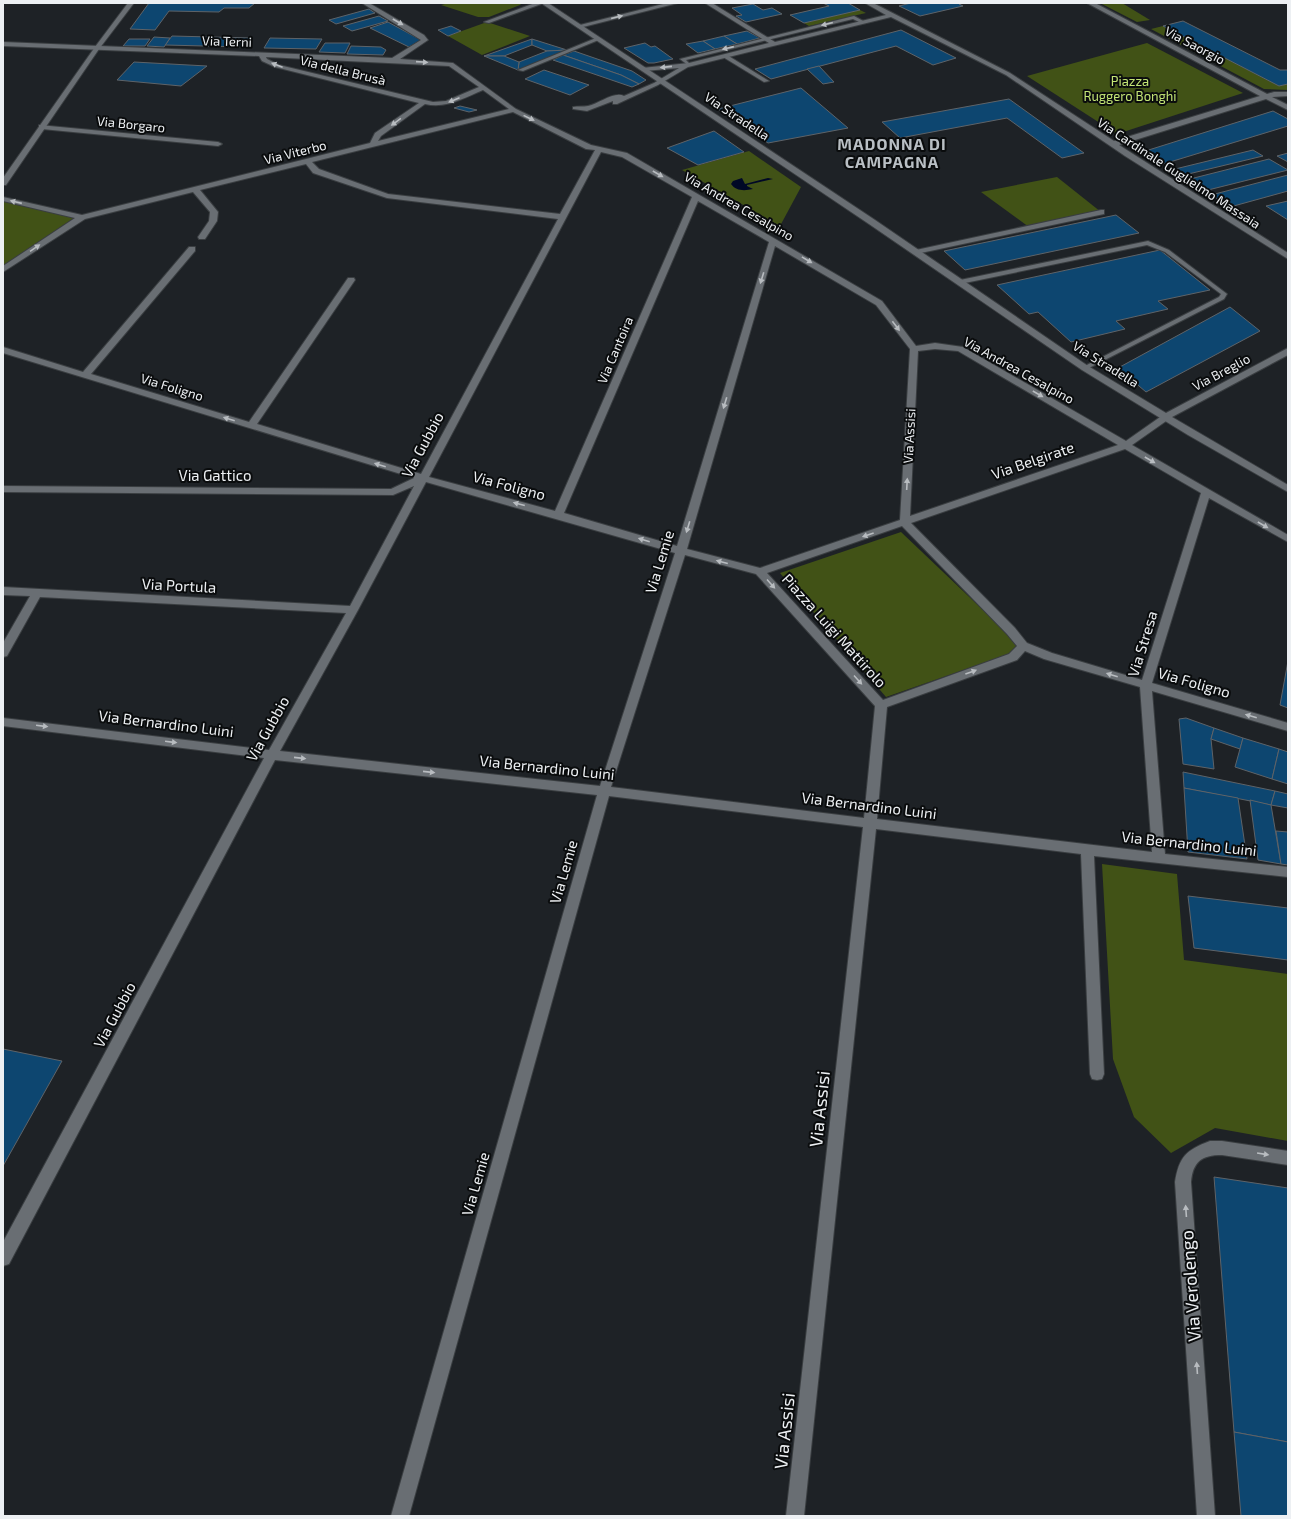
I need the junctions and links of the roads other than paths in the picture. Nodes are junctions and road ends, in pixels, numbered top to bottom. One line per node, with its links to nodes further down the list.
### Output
1 (131, 3): 17 (street)
2 (365, 3): 20 (street, one-way to 20)
3 (541, 3): 10 (street)
4 (544, 3): 12 (street, Via Stradella)
5 (675, 3): 12 (street, one-way to 5)
6 (708, 3): 14 (street)
7 (868, 3): 9 (street, Via Cardinale Guglielmo Massaia)
8 (1090, 3): 30 (street, Via Saorgio)
9 (892, 15): 11 (street); 38 (street, Via Cardinale Guglielmo Massaia)
10 (487, 22)
11 (864, 22): 14 (lane, one-way to 14); 16 (street)
12 (579, 26): 13 (street, Via Stradella)
13 (598, 39): 23 (street); 24 (street, Via Stradella)
14 (766, 39): 16 (street); 22 (lane, one-way to 22)
15 (3, 44): 17 (street, Via Terni)
16 (774, 44): 19 (street)
17 (97, 48): 18 (street, Via Terni); 36 (street)
18 (261, 54): 20 (street, Via Terni); 31 (street, Via della Brusà, one-way to 18)
19 (725, 56): 22 (street); 25 (lane)
20 (393, 60): 21 (street, Via Terni, one-way to 21)
21 (451, 64): 27 (street, Via Andrea Cesalpino)
22 (689, 65): 24 (street, one-way to 24); 26 (street)
23 (522, 70)
24 (644, 70): 26 (street, Via Stradella)
25 (766, 80)
26 (661, 81): 29 (street); 52 (street, Via Stradella)
27 (483, 88): 31 (street, Via della Brusà, one-way to 31); 35 (street, Via Andrea Cesalpino)
28 (1288, 94): 30 (street)
29 (631, 96): 32 (street); 33 (street)
30 (1266, 96): 34 (street, Via Saorgio); 38 (street)
31 (424, 102): 39 (street, one-way to 39)
32 (615, 103)
33 (575, 108)
34 (1288, 108)
35 (514, 110): 39 (street, Via Viterbo); 40 (street, Via Andrea Cesalpino, one-way to 40)
36 (42, 127): 37 (street, Via Borgaro); 42 (street)
37 (218, 144)
38 (1113, 144): 53 (street, Via Cardinale Guglielmo Massaia)
39 (373, 145): 41 (street, Via Viterbo)
40 (599, 149): 44 (street, Via Andrea Cesalpino, one-way to 44); 48 (street, Via Gubbio)
41 (307, 161): 43 (street, Via Viterbo); 48 (street)
42 (3, 183)
43 (195, 189): 47 (street, Via Viterbo); 49 (street)
44 (696, 196): 50 (street, Via Andrea Cesalpino); 69 (street, Via Cantoira)
45 (3, 199): 47 (street, one-way to 45)
46 (1101, 212): 52 (street)
47 (82, 217): 54 (street, one-way to 47)
48 (562, 217): 65 (street, Via Gubbio)
49 (202, 237)
50 (774, 241): 57 (street, Via Andrea Cesalpino, one-way to 57); 72 (street, Via Lemie, one-way to 72)
51 (192, 249): 61 (street)
52 (916, 252): 56 (street, Via Stradella)
53 (1288, 257)
54 (3, 270)
55 (351, 280): 63 (street)
56 (960, 282): 60 (street, Via Stradella); 60 (lane)
57 (914, 349): 64 (street, Via Andrea Cesalpino, one-way to 64); 70 (street, Via Assisi, one-way to 57)
58 (3, 350): 61 (street, Via Foligno)
59 (1288, 351): 62 (street, Via Breglio)
60 (1085, 368): 62 (street, Via Stradella)
61 (85, 375): 63 (street, Via Foligno, one-way to 61)
62 (1166, 417): 64 (street, Via Belgirate); 67 (street, Via Stradella)
63 (251, 426): 65 (street, Via Foligno, one-way to 63)
64 (1126, 445): 68 (street, Via Andrea Cesalpino, one-way to 68); 70 (street, Via Belgirate)
65 (423, 478): 66 (street, Via Gattico); 69 (street, Via Foligno, one-way to 65); 76 (street, Via Gubbio)
66 (3, 489)
67 (1288, 489)
68 (1206, 492): 71 (street, Via Andrea Cesalpino, one-way to 71); 79 (street, Via Stresa)
69 (558, 515): 72 (street, Via Foligno, one-way to 69)
70 (905, 523): 73 (street, Piazza Luigi Mattirolo, one-way to 73); 77 (street)
71 (1288, 539)
72 (681, 551): 73 (street, Via Foligno, one-way to 72); 84 (street, Via Lemie)
73 (760, 572): 80 (street, Piazza Luigi Mattirolo, one-way to 80)
74 (3, 591): 75 (street, Via Portula)
75 (38, 593): 76 (street, Via Portula); 78 (street)
76 (353, 610): 83 (street, Via Gubbio)
77 (1023, 646): 79 (street, Via Foligno, one-way to 77); 80 (street, Piazza Luigi Mattirolo, one-way to 77)
78 (3, 653)
79 (1146, 685): 82 (street, Via Foligno, one-way to 79); 87 (street, Via Stresa)
80 (880, 705): 85 (street, Via Assisi)
81 (3, 722): 83 (street, Via Bernardino Luini, one-way to 83)
82 (1288, 727)
83 (272, 755): 84 (street, Via Bernardino Luini, one-way to 84); 91 (street, Via Gubbio)
84 (604, 791): 85 (street, Via Bernardino Luini); 92 (street, Via Lemie)
85 (870, 823): 86 (street, Via Bernardino Luini); 93 (street, Via Assisi)
86 (1087, 850): 87 (street, Via Bernardino Luini); 89 (street)
87 (1159, 857): 88 (street, Via Bernardino Luini)
88 (1288, 872)
89 (1097, 1074)
90 (1288, 1158): 94 (street, Via Verolengo, one-way to 90)
91 (3, 1258)
92 (400, 1516)
93 (796, 1516)
94 (1206, 1516)

